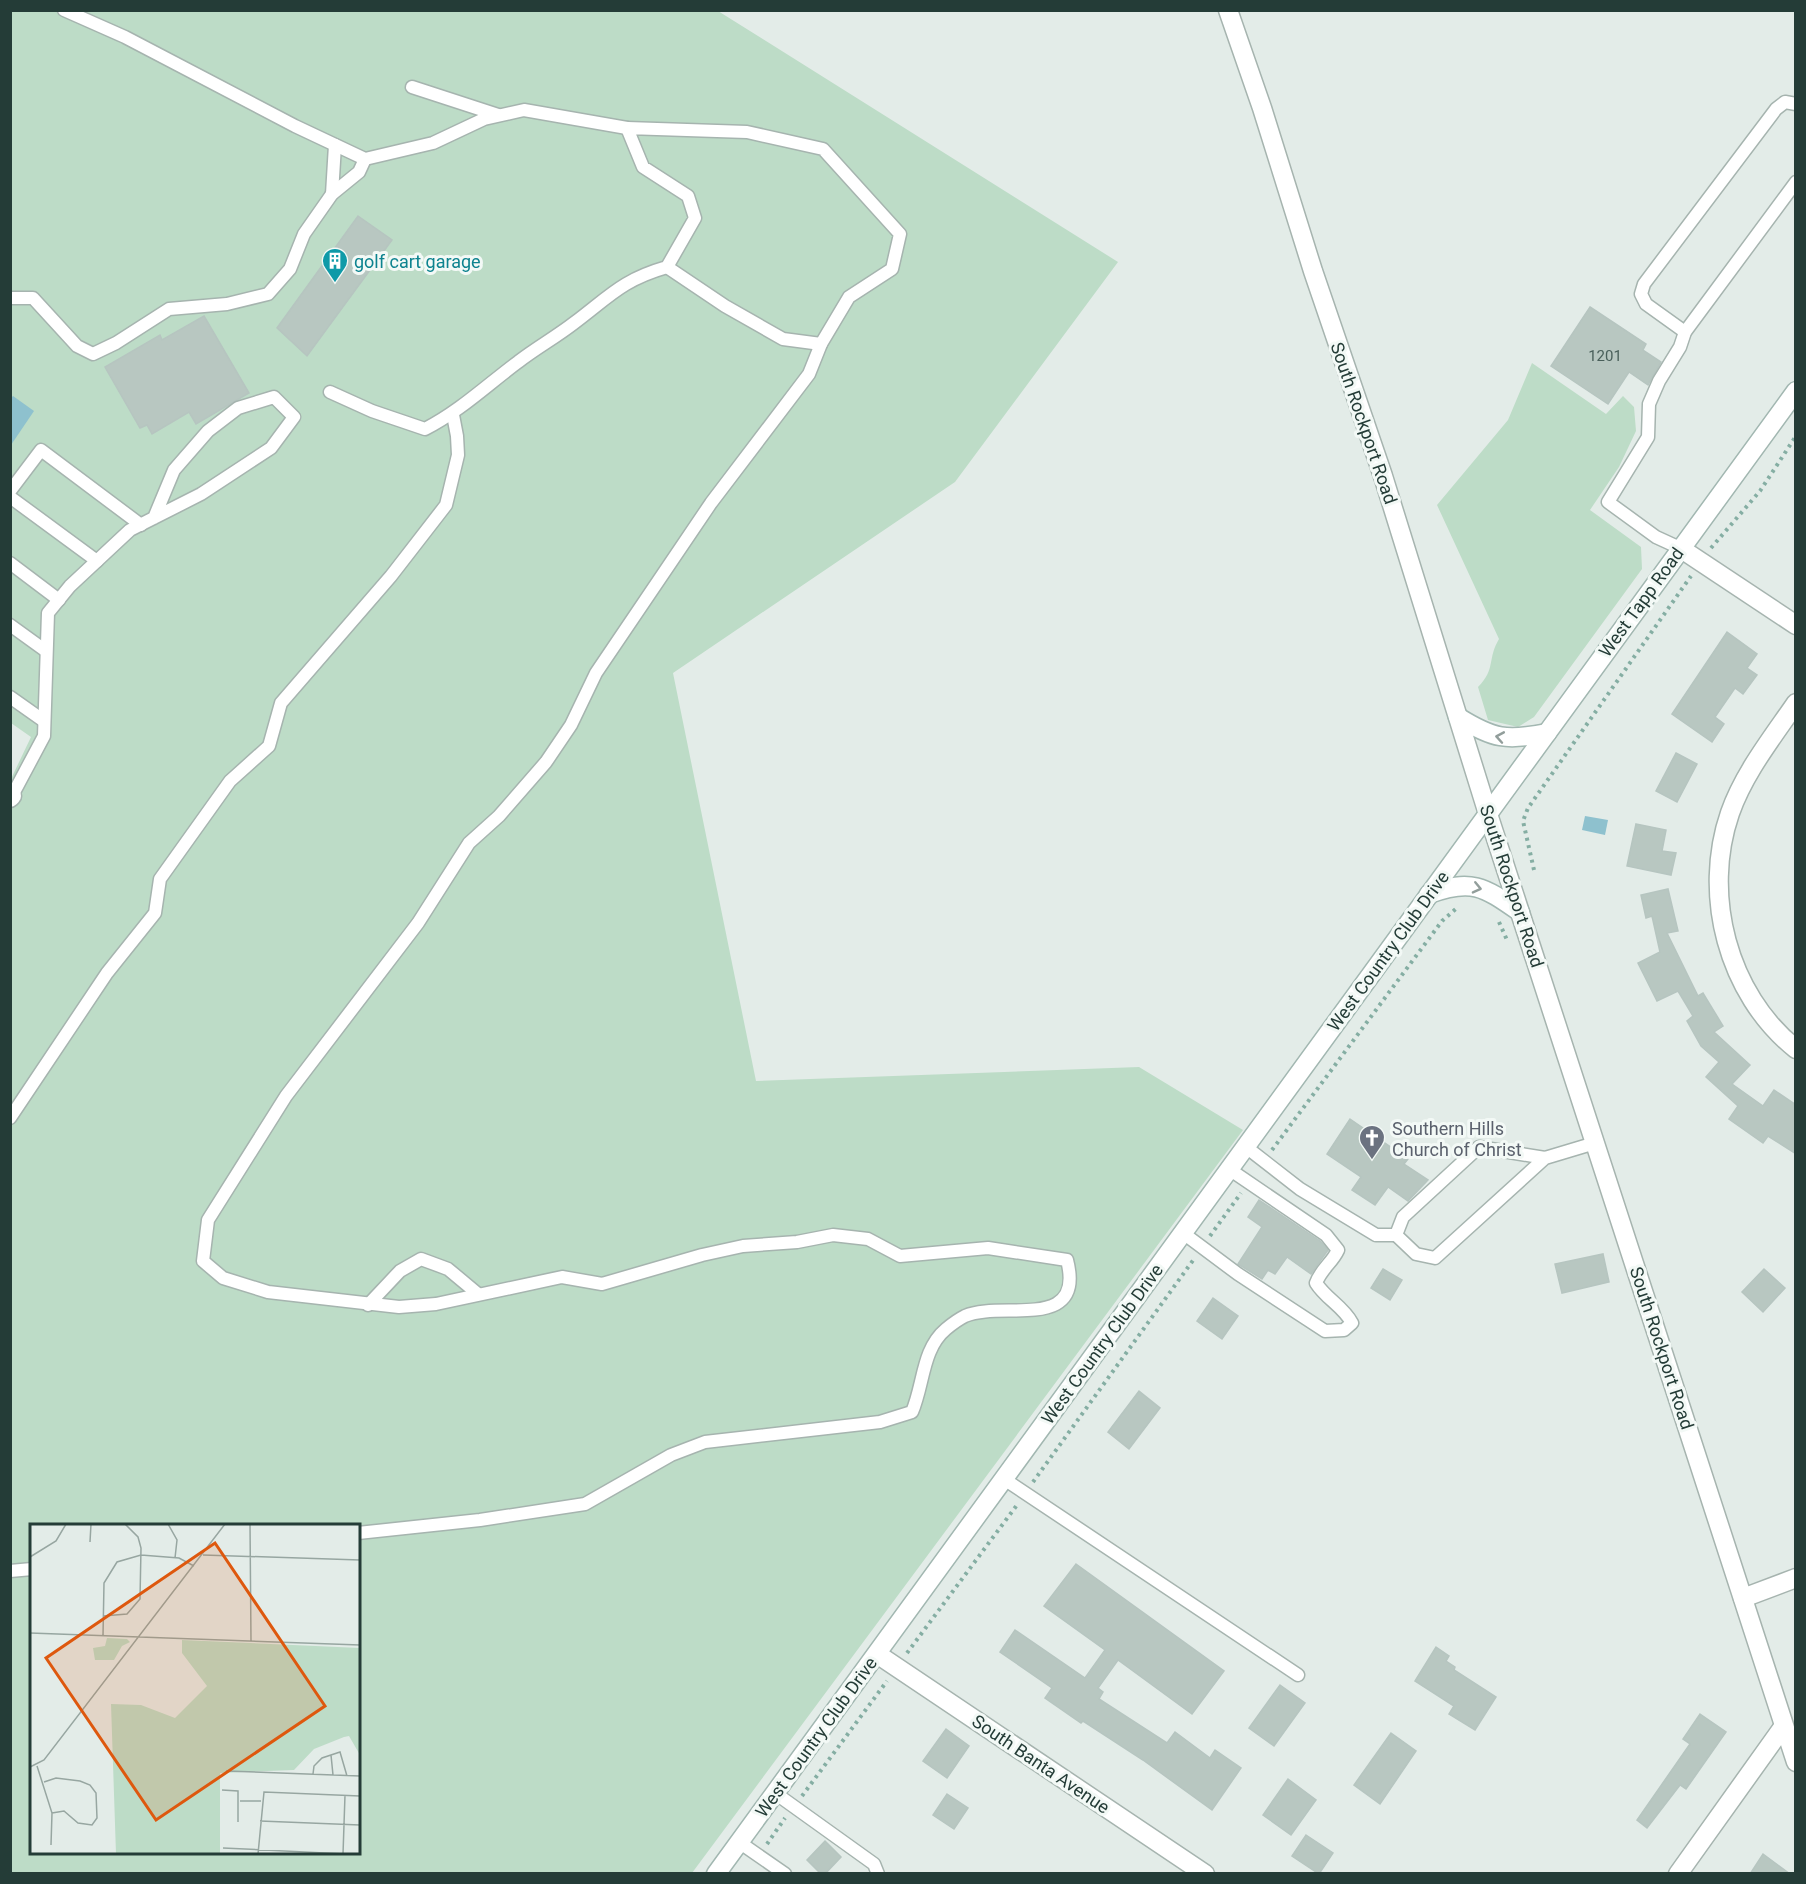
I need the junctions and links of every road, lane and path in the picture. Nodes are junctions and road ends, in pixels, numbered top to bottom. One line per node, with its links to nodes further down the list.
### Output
1 (64, 10): 7 (lane)
2 (1228, 10): 33 (street, South Rockport Road)
3 (412, 87): 5 (lane)
4 (1796, 104): 13 (lane)
5 (499, 116): 6 (lane); 8 (lane)
6 (627, 128): 11 (lane); 14 (lane)
7 (335, 145): 8 (lane); 10 (lane)
8 (365, 159): 10 (lane)
9 (1796, 182): 13 (lane)
10 (332, 194): 12 (lane)
11 (667, 267): 14 (lane); 17 (lane)
12 (10, 298)
13 (1684, 332): 23 (lane)
14 (821, 344): 56 (lane)
15 (1796, 391): 23 (street, West Tapp Road)
16 (330, 392): 17 (lane)
17 (453, 415): 45 (lane)
18 (1796, 436): 25 (path)
19 (10, 491): 22 (lane)
20 (10, 497): 24 (lane)
21 (154, 518): 21 (lane); 22 (lane)
22 (141, 525): 24 (lane)
23 (1680, 548): 25 (street); 35 (street, West Tapp Road)
24 (97, 561): 27 (lane)
25 (1701, 562): 29 (street); 38 (path)
26 (10, 563): 27 (lane)
27 (59, 600): 30 (lane)
28 (10, 625): 30 (lane)
29 (1796, 625)
30 (46, 651): 34 (lane)
31 (10, 697): 34 (lane)
32 (1796, 703): 44 (street)
33 (1458, 717): 35 (street, one-way to 33); 37 (street, South Rockport Road)
34 (44, 721): 36 (lane)
35 (1547, 733): 37 (street, West Tapp Road)
36 (11, 797)
37 (1488, 814): 39 (street, West Country Club Drive); 41 (street, South Rockport Road)
38 (1534, 870)
39 (1429, 894): 41 (street, one-way to 41); 47 (street, West Country Club Drive)
40 (1462, 905): 49 (path)
41 (1520, 912): 46 (street, South Rockport Road)
42 (1498, 918): 43 (path)
43 (1509, 944)
44 (1796, 1049)
45 (10, 1118)
46 (1595, 1143): 48 (lane); 63 (street, South Rockport Road)
47 (1246, 1147): 49 (lane); 50 (street, West Country Club Drive)
48 (1545, 1158): 53 (lane); 53 (lane)
49 (1264, 1161): 53 (lane)
50 (1229, 1169): 51 (lane); 52 (street, West Country Club Drive)
51 (1249, 1182): 54 (path); 54 (lane)
52 (1183, 1233): 54 (lane); 57 (street, West Country Club Drive)
53 (1396, 1235)
54 (1203, 1246): 58 (path)
55 (478, 1294): 56 (lane); 56 (lane); 59 (lane)
56 (368, 1305)
57 (1004, 1479): 58 (lane); 64 (street, West Country Club Drive)
58 (1024, 1495): 65 (path); 66 (lane)
59 (360, 1533)
60 (30, 1569): 61 (lane)
61 (10, 1571)
62 (1796, 1578): 63 (street)
63 (1743, 1598): 67 (street, South Rockport Road)
64 (877, 1654): 65 (street, South Banta Avenue); 69 (street, West Country Club Drive)
65 (897, 1667): 70 (path); 76 (street, South Banta Avenue)
66 (1298, 1675)
67 (1783, 1727): 68 (street, South Rockport Road); 77 (street)
68 (1796, 1762)
69 (775, 1793): 70 (lane); 71 (street, West Country Club Drive)
70 (794, 1807): 72 (path); 75 (lane)
71 (738, 1842): 72 (lane); 73 (street, West Country Club Drive)
72 (758, 1856): 74 (lane)
73 (716, 1874)
74 (785, 1874)
75 (878, 1874)
76 (1205, 1874)
77 (1678, 1874)

